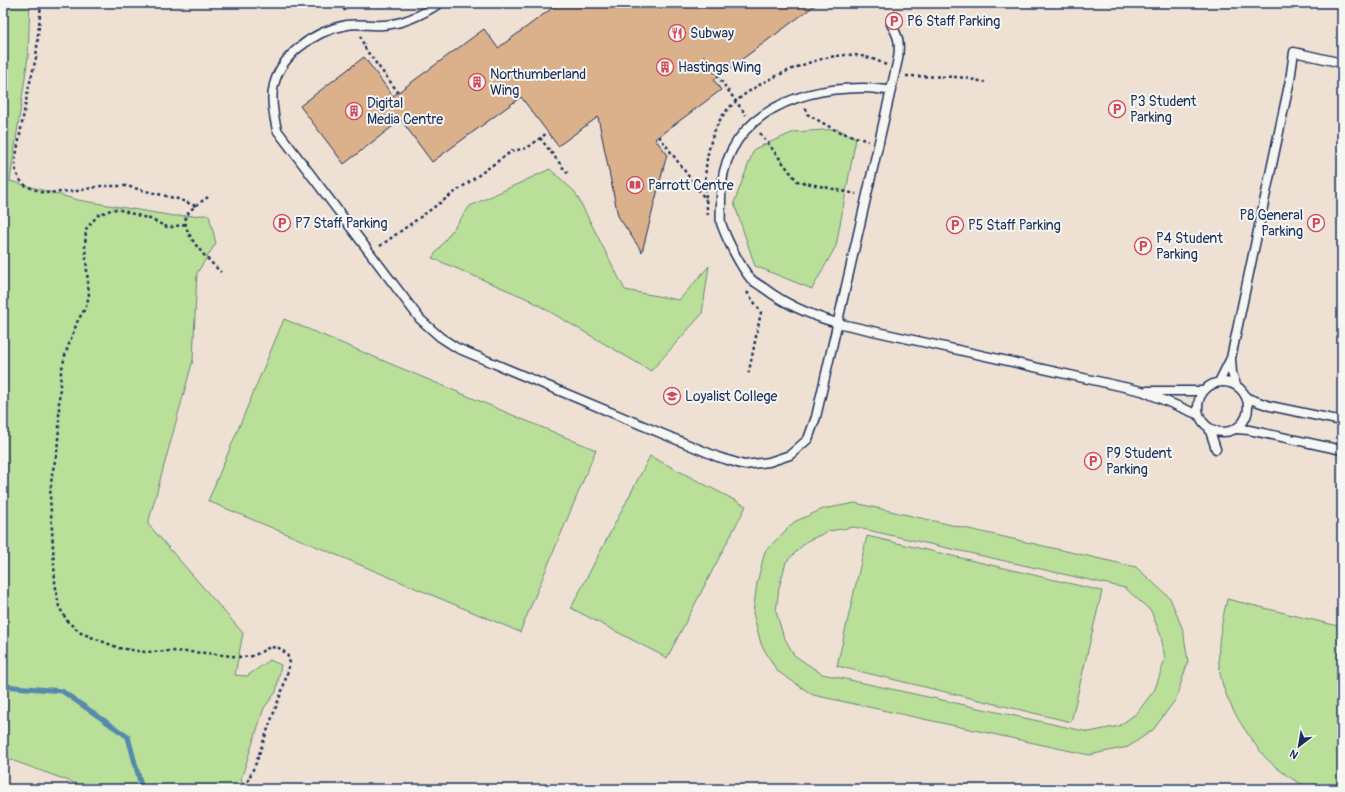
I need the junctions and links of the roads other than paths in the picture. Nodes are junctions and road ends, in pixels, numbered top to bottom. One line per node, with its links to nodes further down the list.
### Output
1 (440, 3): 5 (lane)
2 (891, 24): 4 (lane)
3 (1342, 63): 6 (lane)
4 (891, 90): 5 (lane); 5 (lane)
5 (837, 323): 9 (lane)
6 (1231, 358): 7 (lane); 8 (lane)
7 (1218, 382): 8 (lane); 10 (lane)
8 (1236, 385): 11 (lane)
9 (1142, 391): 10 (lane); 12 (lane)
10 (1203, 391): 12 (lane)
11 (1247, 398): 13 (lane); 15 (lane)
12 (1199, 415): 14 (lane)
13 (1342, 420)
14 (1209, 428): 16 (lane); 16 (lane)
15 (1236, 429): 16 (lane); 17 (lane)
16 (1228, 432)
17 (1342, 450)

